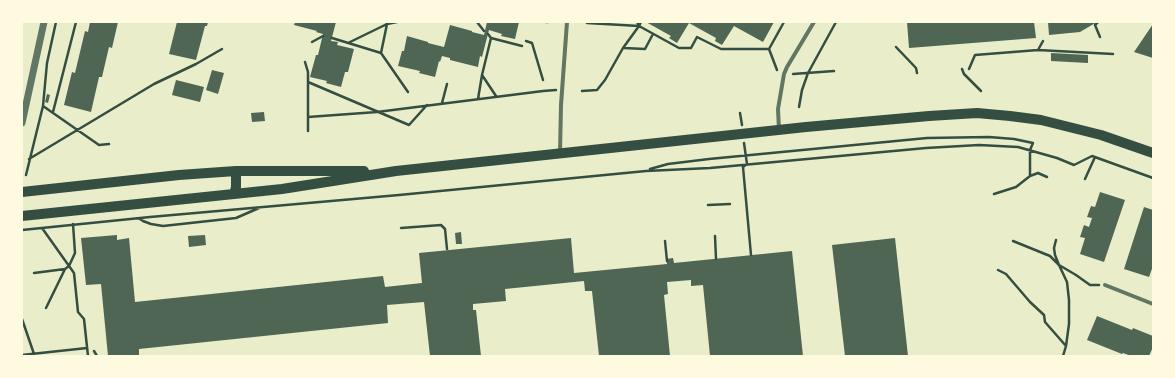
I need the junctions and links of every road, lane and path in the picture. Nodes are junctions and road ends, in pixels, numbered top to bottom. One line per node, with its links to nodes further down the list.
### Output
1 (44, 22): 60 (street)
2 (56, 22): 55 (path)
3 (76, 22): 57 (path)
4 (397, 22): 13 (path)
5 (477, 22): 16 (path)
6 (567, 22): 47 (street)
7 (637, 22): 15 (path)
8 (641, 22): 15 (path)
9 (784, 22): 31 (path)
10 (814, 22): 42 (street)
11 (836, 22): 40 (path)
12 (1098, 22): 22 (path)
13 (386, 23): 26 (path); 33 (path)
14 (587, 23): 15 (path)
15 (639, 26): 18 (path); 29 (path)
16 (484, 31)
17 (488, 34): 21 (path)
18 (654, 34): 29 (path); 31 (path)
19 (323, 36): 25 (path)
20 (332, 38): 26 (path)
21 (491, 38): 27 (path); 43 (path)
22 (1100, 38)
23 (526, 40): 44 (path)
24 (1043, 41): 32 (path)
25 (312, 42)
26 (348, 43): 33 (path)
27 (522, 46)
28 (896, 47): 41 (path)
29 (624, 48): 48 (path)
30 (222, 49): 61 (path)
31 (769, 49): 37 (path)
32 (1038, 50): 34 (path); 36 (path)
33 (381, 53): 49 (path)
34 (1113, 54)
35 (305, 62): 45 (path)
36 (969, 69)
37 (778, 70)
38 (962, 70): 50 (path)
39 (834, 71): 40 (path)
40 (808, 73): 42 (path); 56 (path)
41 (917, 73)
42 (784, 74): 62 (street)
43 (482, 75): 51 (path); 52 (path)
44 (543, 80)
45 (308, 82): 58 (path); 59 (path)
46 (447, 84): 53 (path)
47 (562, 90): 51 (path); 67 (street)
48 (582, 91)
49 (408, 92)
50 (981, 92)
51 (496, 96): 52 (path)
52 (478, 98): 53 (path)
53 (442, 103): 54 (path)
54 (428, 105): 58 (path); 58 (path)
55 (43, 106): 57 (path); 69 (path)
56 (799, 107)
57 (53, 112): 61 (path)
58 (377, 112): 59 (path)
59 (308, 117): 63 (path)
60 (22, 123)
61 (78, 130): 64 (path); 69 (path)
62 (779, 130): 66 (main road); 67 (main road)
63 (308, 131)
64 (109, 144)
65 (1030, 150): 68 (path); 70 (path); 73 (path); 75 (path)
66 (1153, 153)
67 (560, 154): 72 (main road)
68 (1094, 157): 77 (path); 78 (path)
69 (29, 160): 74 (path)
70 (747, 164): 73 (path); 96 (path)
71 (236, 171): 72 (main road); 79 (main road); 80 (main road)
72 (396, 171): 80 (main road)
73 (646, 171): 84 (path)
74 (26, 175)
75 (1030, 176): 76 (path); 81 (path)
76 (1047, 177)
77 (1153, 178)
78 (1085, 179)
79 (22, 192)
80 (234, 194): 85 (main road)
81 (994, 194)
82 (730, 204): 83 (path)
83 (708, 205)
84 (262, 207): 86 (path); 86 (path)
85 (22, 216)
86 (140, 218): 87 (path)
87 (73, 224): 88 (path); 100 (path)
88 (42, 227): 90 (path); 100 (path)
89 (401, 228): 95 (path)
90 (22, 230)
91 (714, 236): 97 (path)
92 (1056, 240): 99 (path)
93 (665, 241): 98 (path)
94 (1013, 241): 99 (path)
95 (447, 249)
96 (751, 255)
97 (716, 259)
98 (667, 261)
99 (1059, 265): 104 (path); 108 (path)
100 (69, 266): 101 (path); 109 (path)
101 (65, 269): 103 (path); 106 (path)
102 (998, 270): 108 (path)
103 (34, 273)
104 (1105, 285): 105 (street)
105 (1153, 304)
106 (46, 308)
107 (22, 319): 112 (path)
108 (1066, 346): 117 (path)
109 (87, 348): 111 (path); 115 (path)
110 (94, 351): 116 (path)
111 (54, 352): 112 (path); 114 (path)
112 (34, 354): 113 (path)
113 (22, 355)
114 (55, 356)
115 (88, 356)
116 (97, 356)
117 (1063, 356)

